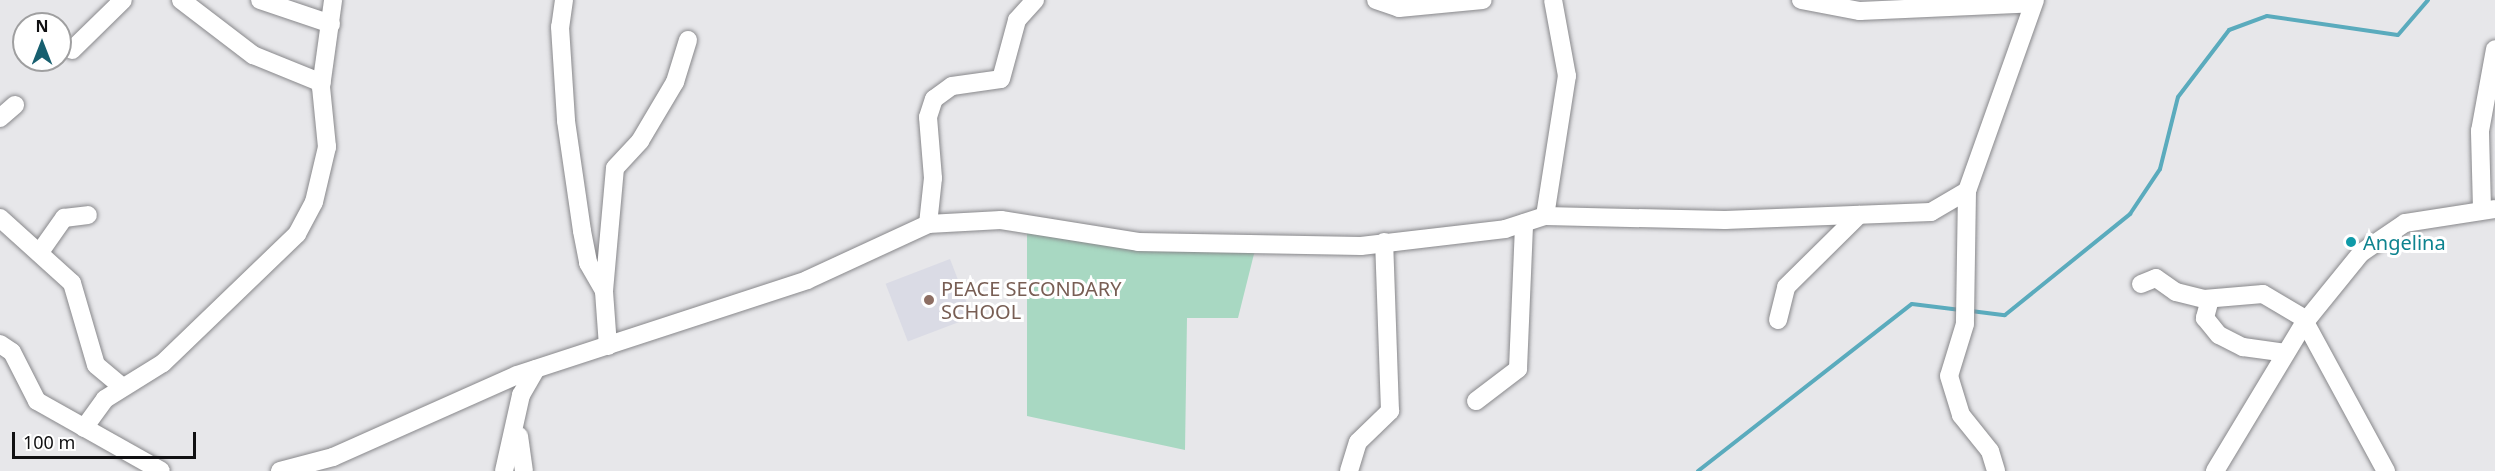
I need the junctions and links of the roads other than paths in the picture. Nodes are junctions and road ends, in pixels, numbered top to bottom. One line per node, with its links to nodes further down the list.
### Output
1 (123, 0): 15 (street)
2 (181, 0): 16 (street)
3 (260, 0): 12 (street)
4 (333, 0): 12 (street)
5 (564, 0): 30 (street)
6 (1035, 0): 26 (street)
7 (1376, 0): 8 (street)
8 (1483, 0)
9 (1553, 0): 23 (street)
10 (1801, 0): 11 (street)
11 (2034, 2): 19 (street)
12 (331, 24): 16 (street)
13 (688, 40): 30 (street)
14 (2495, 49): 20 (street)
15 (72, 50)
16 (322, 83): 38 (street)
17 (15, 105): 18 (street)
18 (0, 118)
19 (1967, 191): 22 (street); 47 (street)
20 (2489, 209): 33 (street)
21 (88, 215): 28 (street)
22 (1859, 215): 23 (street); 32 (street)
23 (1545, 216): 25 (street)
24 (0, 218): 28 (street)
25 (1524, 223): 27 (street); 39 (street)
26 (928, 224): 27 (street); 35 (street)
27 (1384, 242): 46 (street)
28 (40, 252): 38 (street)
29 (2141, 284): 31 (street)
30 (604, 291): 35 (street)
31 (2210, 299): 33 (street); 36 (street)
32 (1778, 320)
33 (2306, 321): 36 (street); 49 (street)
34 (0, 344): 41 (street)
35 (608, 346): 37 (street)
36 (2286, 353): 48 (street)
37 (536, 369): 40 (street); 43 (street)
38 (121, 386): 41 (street)
39 (1476, 400)
40 (518, 425): 44 (street); 45 (street)
41 (84, 428): 42 (street)
42 (161, 471)
43 (280, 471)
44 (504, 471)
45 (524, 471)
46 (1349, 471)
47 (1996, 471)
48 (2216, 471)
49 (2386, 471)

